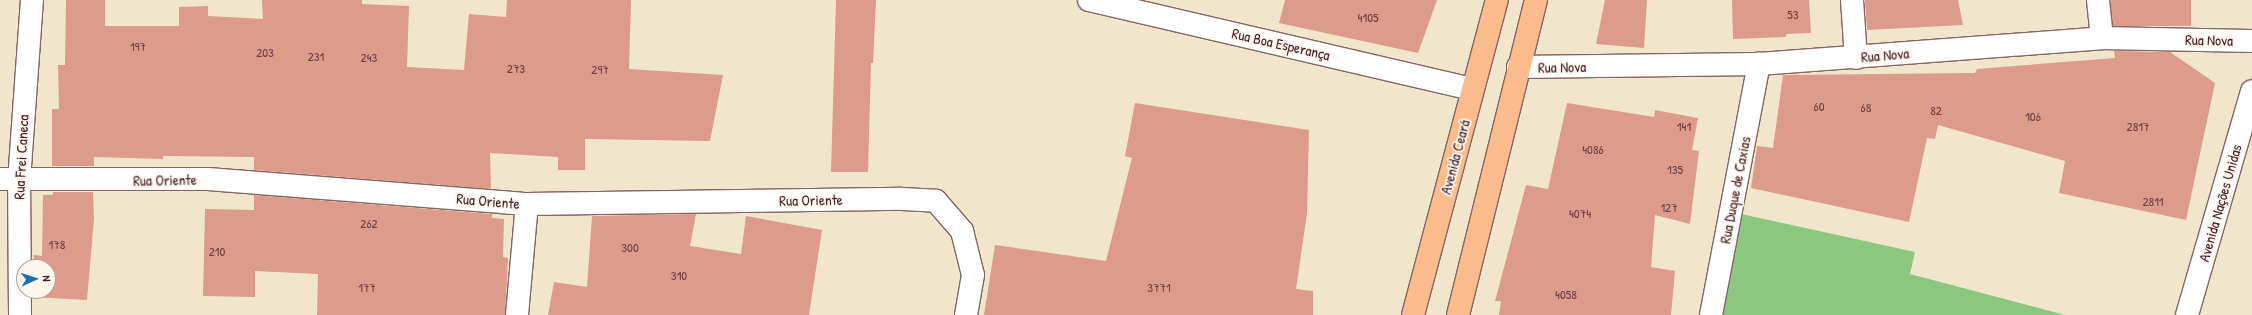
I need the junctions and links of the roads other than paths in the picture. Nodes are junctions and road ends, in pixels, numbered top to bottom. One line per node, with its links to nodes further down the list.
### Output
1 (32, 0): 14 (street, Rua Frei Caneca)
2 (1089, 0): 12 (street, Rua Boa Esperança)
3 (1497, 0): 12 (main road, Avenida Ceará)
4 (1536, 0): 11 (main road)
5 (1852, 0): 9 (street)
6 (2098, 0): 7 (street)
7 (2102, 38): 8 (street, Rua Nova); 9 (street, Rua Nova)
8 (2252, 41)
9 (1856, 58): 10 (street, Rua Nova)
10 (1759, 64): 11 (street, Rua Nova); 21 (street, Rua Duque de Caxias)
11 (1518, 67): 20 (main road)
12 (1472, 89): 19 (main road, Avenida Ceará)
13 (2252, 91): 22 (street, Avenida Nações Unidas)
14 (9, 180): 15 (street, Rua Oriente); 16 (street, Rua Frei Caneca)
15 (527, 204): 17 (street); 18 (street, Rua Oriente)
16 (20, 315)
17 (517, 315)
18 (966, 315)
19 (1414, 315)
20 (1458, 315)
21 (1711, 315)
22 (2187, 315)

